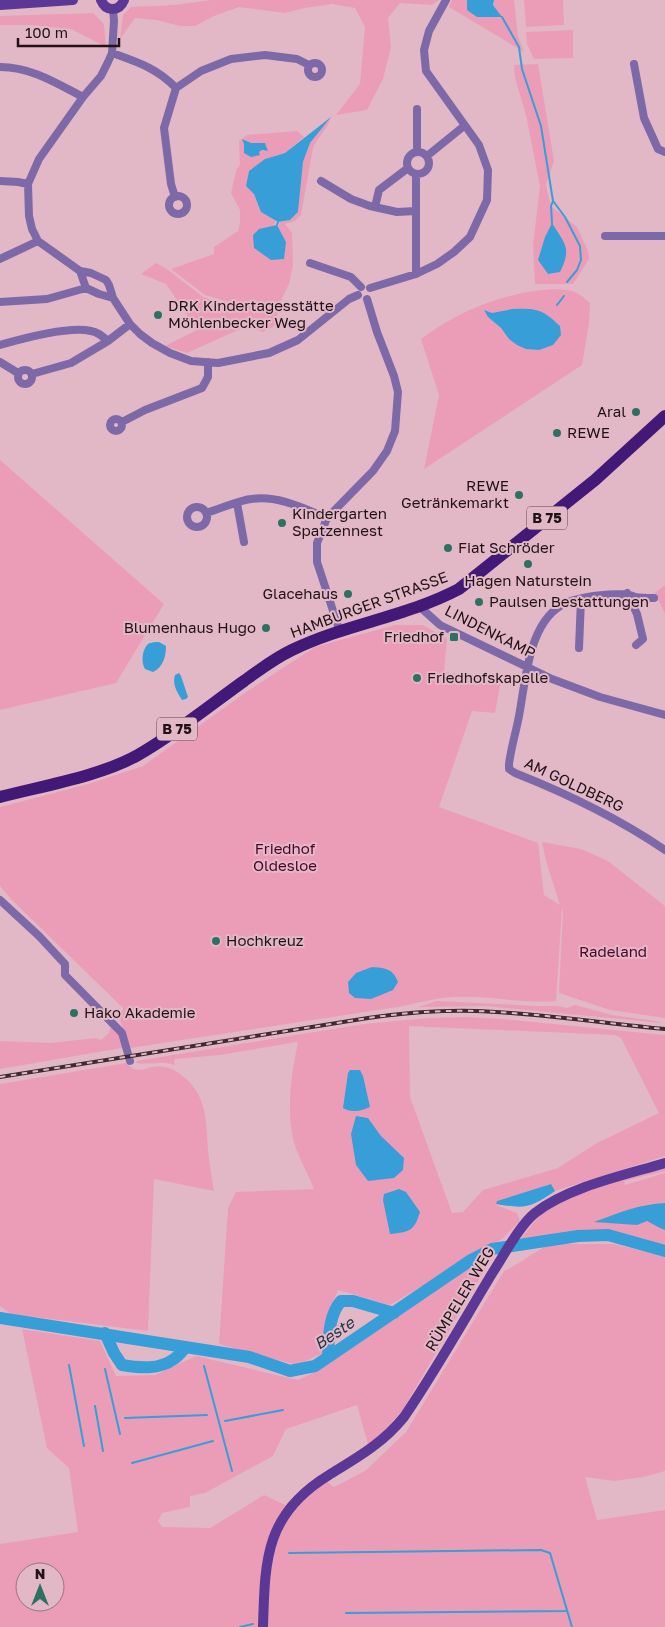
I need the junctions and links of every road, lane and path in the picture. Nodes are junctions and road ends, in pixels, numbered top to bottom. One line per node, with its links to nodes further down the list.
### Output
1 (73, 0): 5 (street)
2 (101, 0): 6 (street)
3 (124, 0): 6 (street)
4 (446, 0): 14 (street)
5 (0, 5)
6 (112, 9): 7 (street)
7 (112, 53): 11 (street); 12 (street)
8 (634, 64): 16 (street)
9 (309, 65): 11 (street)
10 (0, 67): 12 (street)
11 (176, 88): 23 (street)
12 (83, 97): 22 (street)
13 (417, 109): 15 (street)
14 (464, 126): 17 (street); 32 (street)
15 (416, 152): 17 (street); 18 (street)
16 (665, 152)
17 (427, 156): 19 (street)
18 (408, 168): 19 (street); 24 (street)
19 (416, 174): 25 (street)
20 (0, 180): 22 (street)
21 (321, 181): 24 (street)
22 (28, 184): 28 (street)
23 (175, 197)
24 (375, 207): 25 (street)
25 (416, 211): 32 (street)
26 (605, 236): 27 (street)
27 (665, 236)
28 (38, 241): 29 (street); 31 (street)
29 (0, 259)
30 (310, 264): 33 (street)
31 (80, 271): 34 (street); 37 (street)
32 (416, 274): 35 (street)
33 (361, 287): 35 (street); 36 (street)
34 (86, 288): 37 (street); 39 (street)
35 (370, 288): 38 (street)
36 (358, 295): 38 (street); 44 (street)
37 (113, 298): 40 (street)
38 (367, 299): 51 (street)
39 (0, 302)
40 (130, 324): 41 (street); 44 (street)
41 (108, 341): 42 (street); 46 (street)
42 (0, 345)
43 (0, 362): 45 (street)
44 (208, 362): 48 (street)
45 (18, 374): 46 (street); 46 (street)
46 (32, 374)
47 (665, 416): 56 (main road, HAMBURGER STRASSE / B 75)
48 (122, 422)
49 (237, 504): 50 (street); 51 (street); 52 (street)
50 (206, 513)
51 (327, 518): 57 (street)
52 (244, 542)
53 (627, 594): 54 (street); 55 (street); 58 (street)
54 (654, 598)
55 (581, 599): 59 (street); 60 (street)
56 (420, 607): 57 (main road, HAMBURGER STRASSE / B 75); 60 (street, LINDENKAMP)
57 (340, 632): 62 (main road, HAMBURGER STRASSE / B 75)
58 (636, 645)
59 (579, 648)
60 (527, 666): 61 (street, LINDENKAMP); 63 (street, AM GOLDBERG)
61 (665, 715)
62 (0, 796)
63 (665, 850)
64 (0, 900): 65 (street)
65 (130, 1061)
66 (665, 1163): 67 (street, RÜMPELER WEG)
67 (263, 1627)

